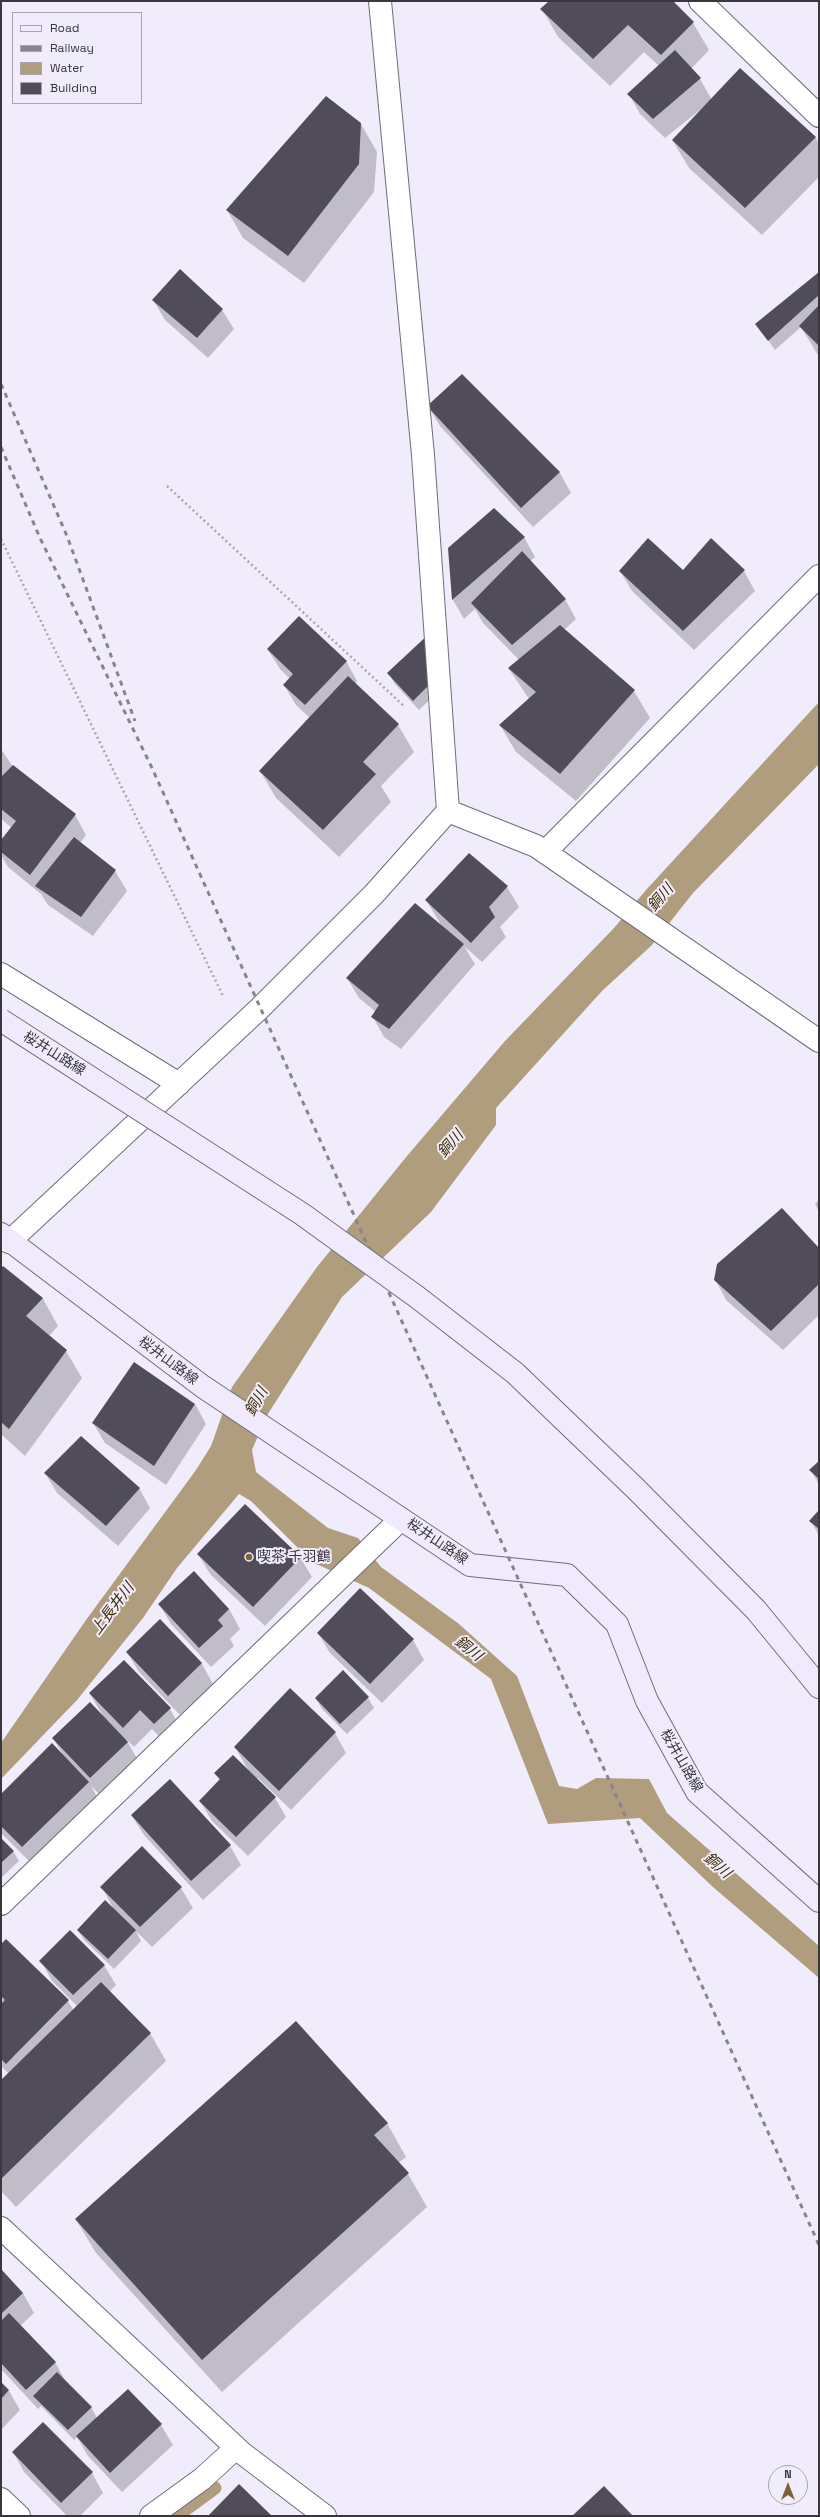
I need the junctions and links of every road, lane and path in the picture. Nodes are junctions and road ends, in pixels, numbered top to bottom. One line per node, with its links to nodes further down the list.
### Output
1 (380, 1): 7 (street)
2 (700, 1): 3 (street)
3 (819, 116)
4 (167, 486): 7 (path)
5 (1, 539): 12 (path)
6 (819, 576): 9 (street)
7 (443, 742): 8 (street)
8 (448, 811): 9 (street); 12 (street)
9 (545, 852): 13 (street)
10 (1, 974): 14 (street)
11 (1, 1020): 17 (main road, 桜井山路線, bridge)
12 (238, 1028): 14 (street)
13 (819, 1041)
14 (179, 1084): 15 (street)
15 (5, 1238): 16 (main road, 桜井山路線)
16 (401, 1519): 18 (main road, 桜井山路線); 19 (street)
17 (812, 1679)
18 (819, 1901)
19 (1, 1904)
20 (1, 2228): 21 (street)
21 (236, 2448): 24 (street); 25 (street)
22 (1, 2499): 23 (street)
23 (19, 2516)
24 (151, 2516)
25 (324, 2516)

